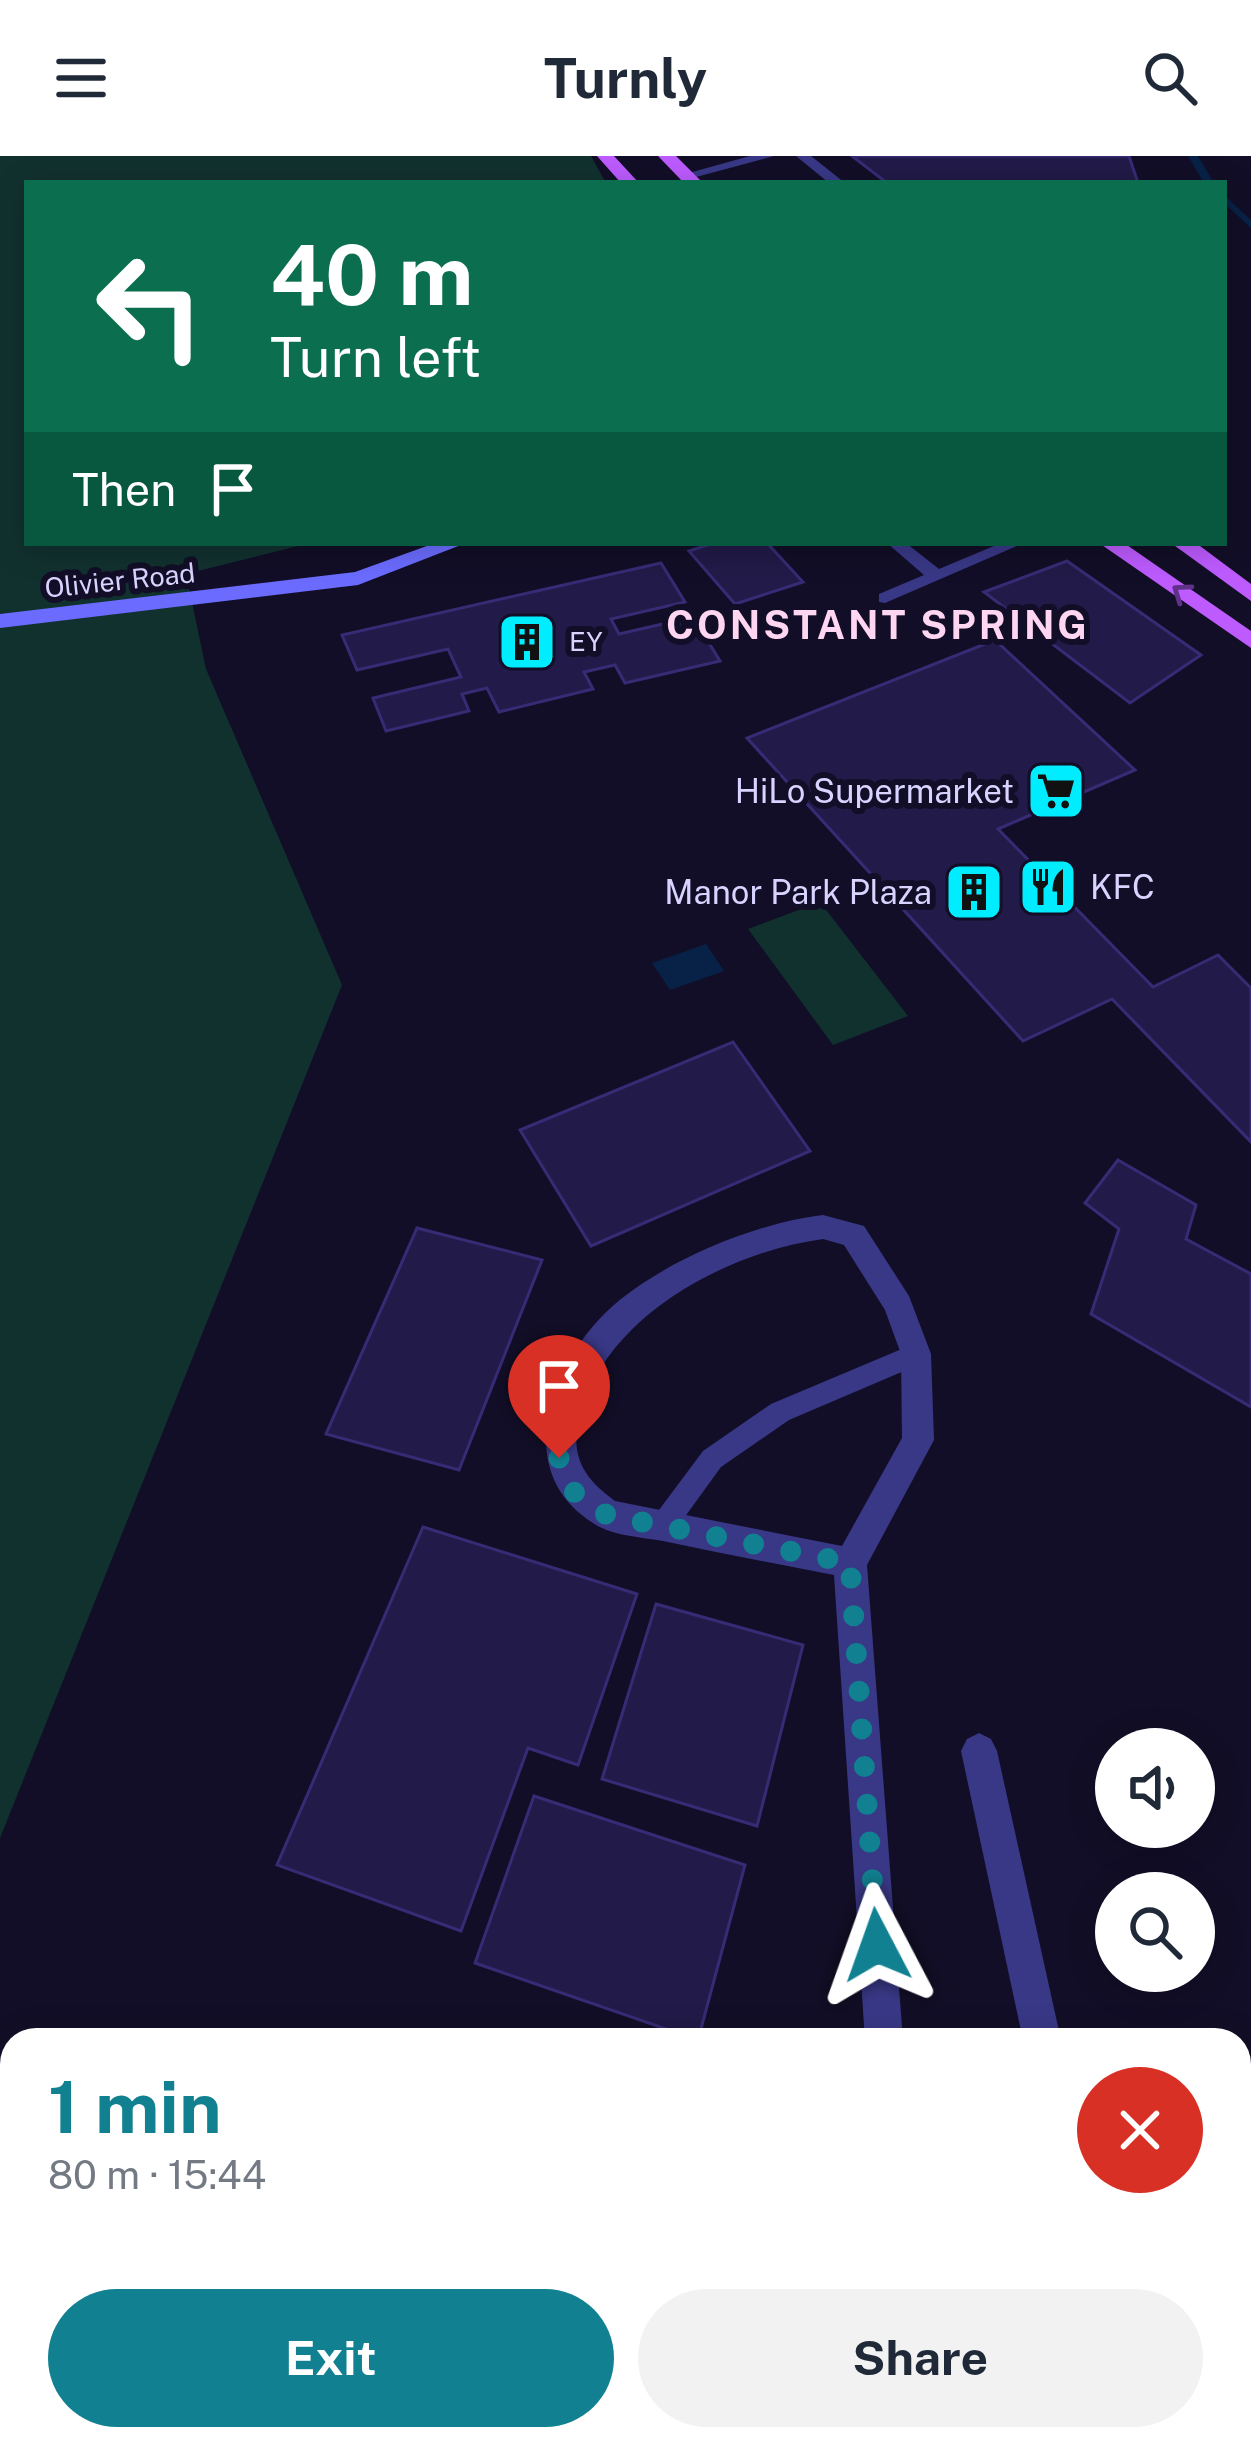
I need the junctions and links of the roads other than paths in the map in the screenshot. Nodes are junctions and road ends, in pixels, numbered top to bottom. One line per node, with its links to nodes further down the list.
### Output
1 (605, 156): 5 (main road)
2 (666, 156): 6 (main road)
3 (767, 156): 6 (lane)
4 (803, 156): 7 (lane)
5 (627, 180)
6 (690, 180)
7 (834, 180)
8 (447, 546): 16 (main road, Olivier Road)
9 (899, 546): 13 (lane)
10 (1114, 546): 17 (main road, one-way to 10)
11 (1186, 546): 14 (main road)
12 (991, 548): 13 (lane)
13 (935, 575): 15 (lane)
14 (1251, 594)
15 (885, 598)
16 (0, 621)
17 (1251, 641)
18 (916, 1354): 19 (lane); 19 (street); 20 (street)
19 (662, 1527): 20 (street)
20 (850, 1563): 22 (street)
21 (979, 1751): 23 (street)
22 (883, 2028)
23 (1039, 2028)

